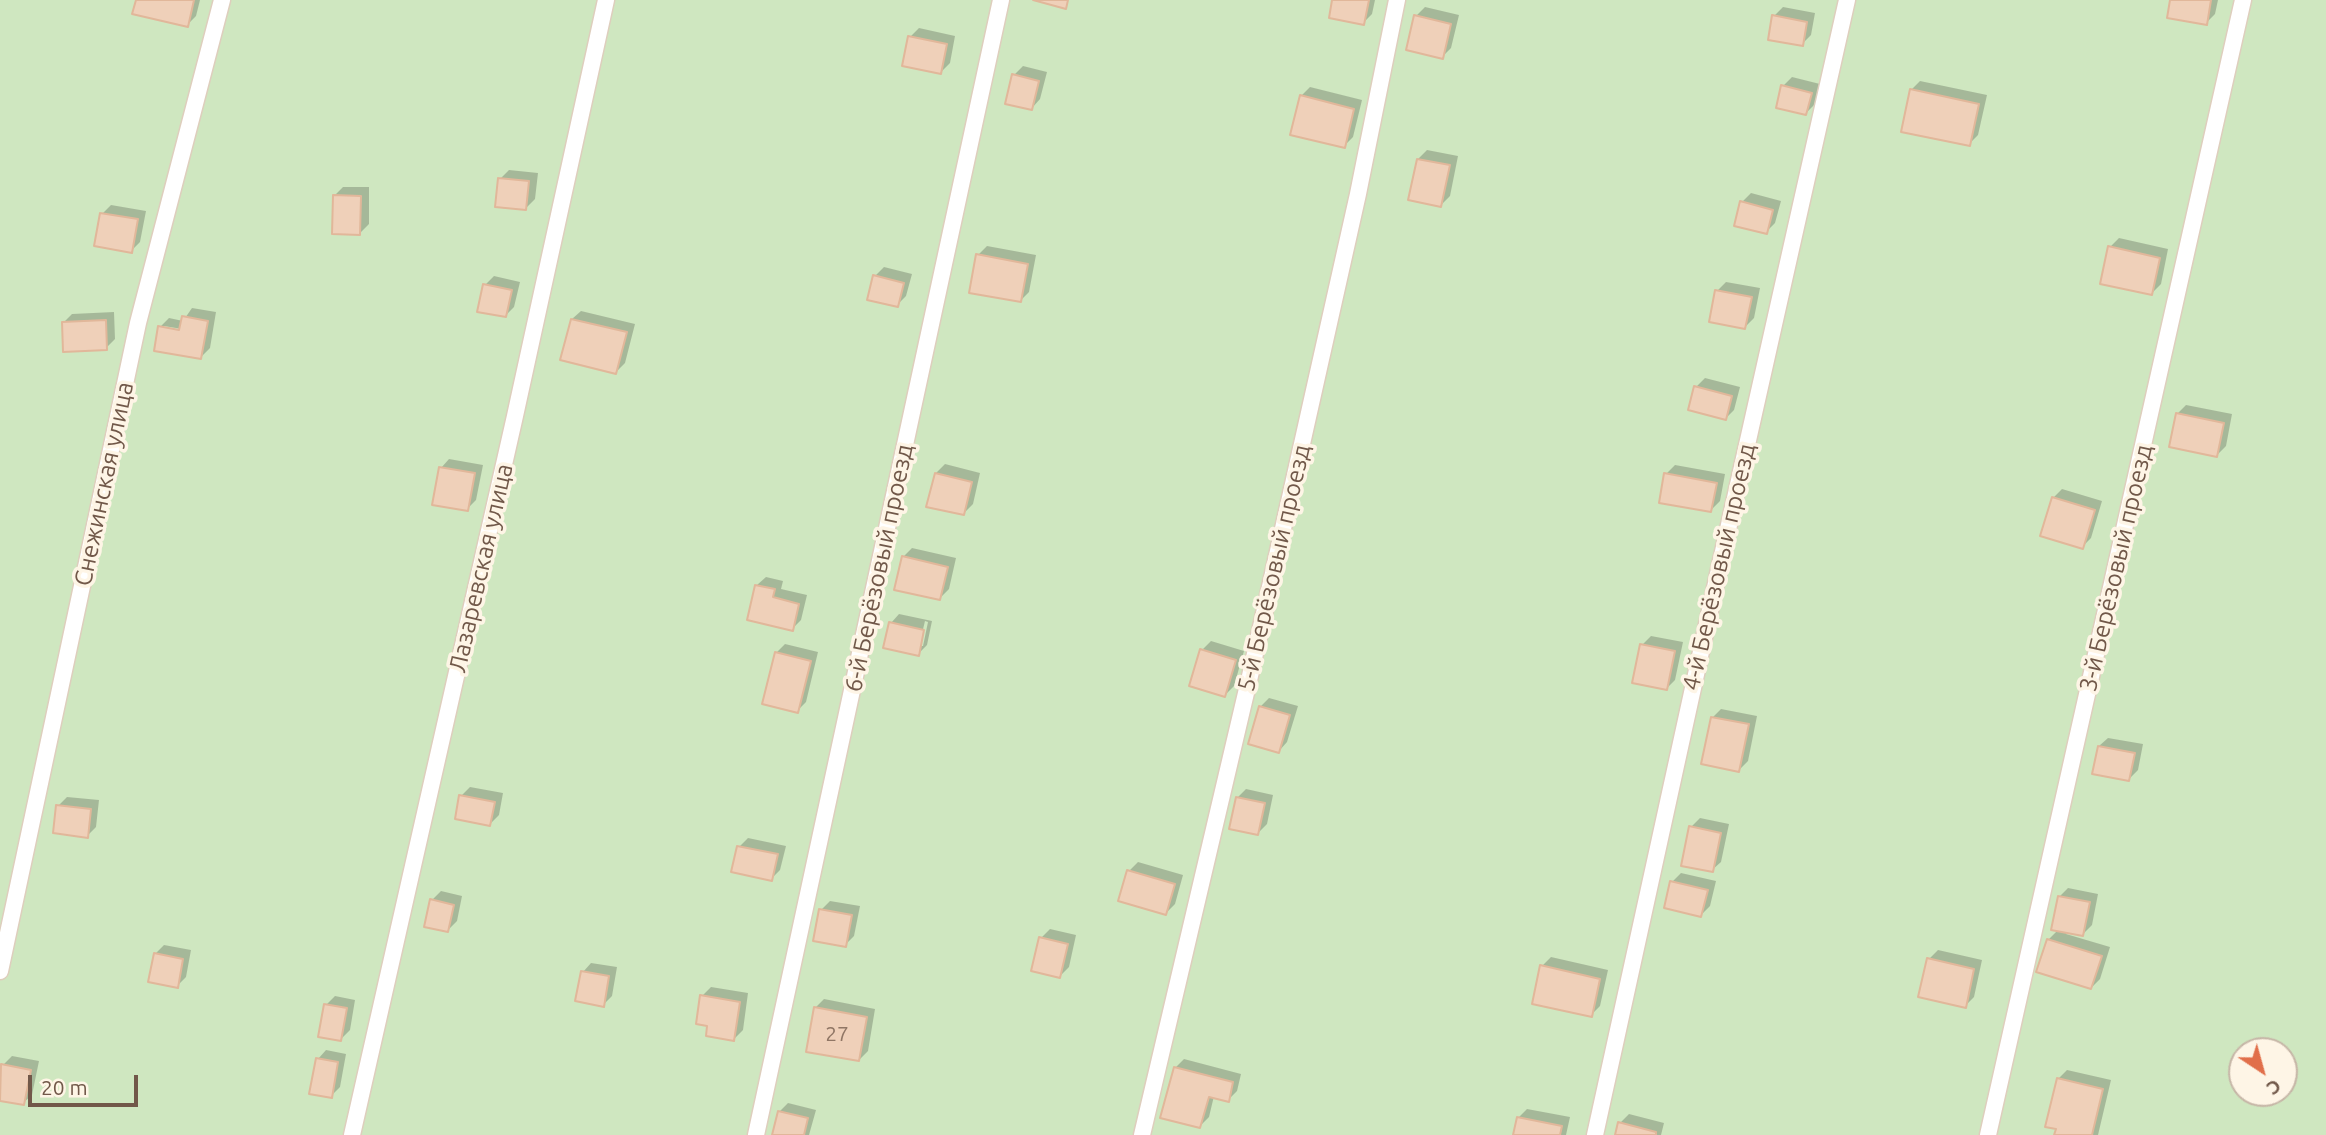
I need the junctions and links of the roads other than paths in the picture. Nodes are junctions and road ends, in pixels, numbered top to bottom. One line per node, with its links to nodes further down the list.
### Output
1 (222, 0): 7 (lane, Снежинская улица)
2 (606, 0): 8 (lane, Лазаревская улица)
3 (1001, 0): 9 (lane, 6-й Берёзовый проезд)
4 (1397, 0): 10 (lane, 5-й Берёзовый проезд)
5 (1847, 0): 11 (lane, 4-й Берёзовый проезд)
6 (2243, 0): 12 (lane, 3-й Берёзовый проезд)
7 (0, 971)
8 (352, 1135)
9 (756, 1135)
10 (1142, 1135)
11 (1595, 1135)
12 (1988, 1135)

